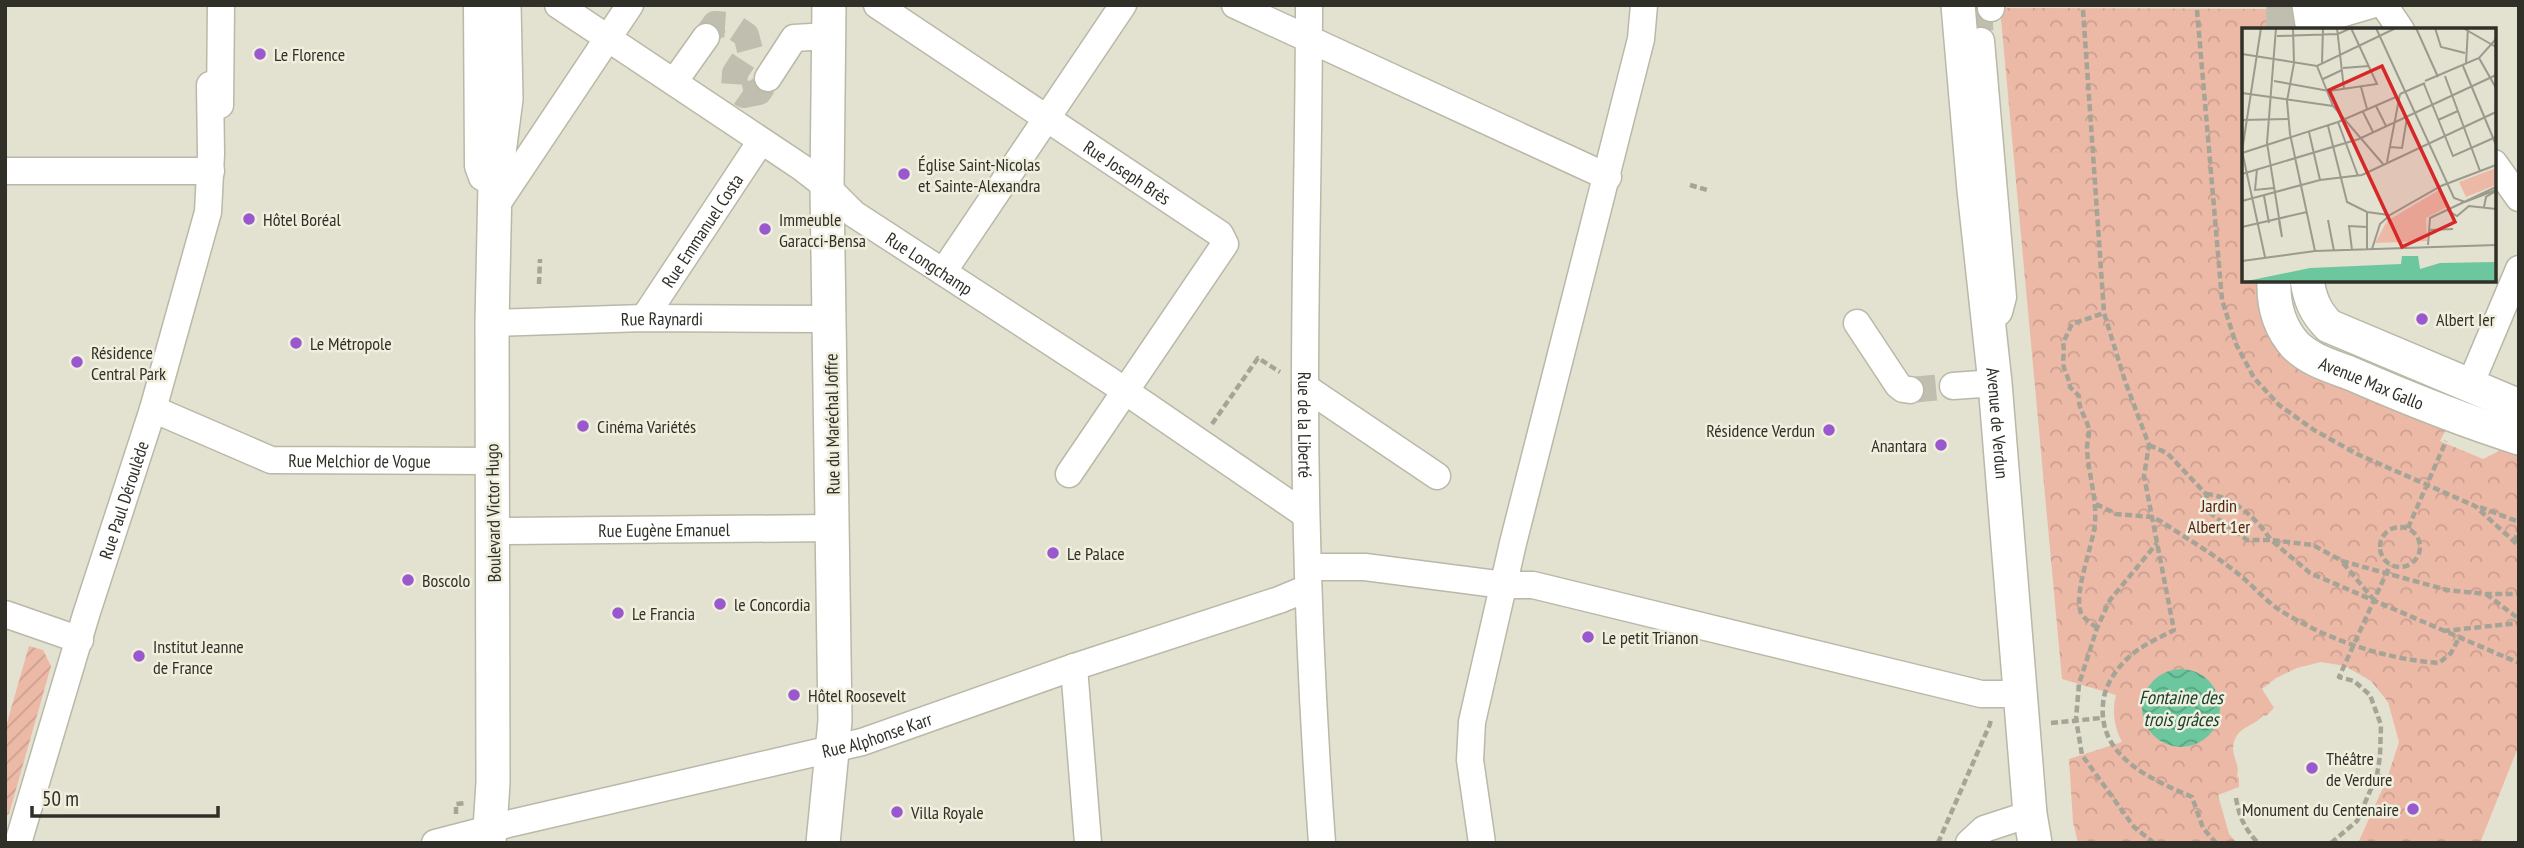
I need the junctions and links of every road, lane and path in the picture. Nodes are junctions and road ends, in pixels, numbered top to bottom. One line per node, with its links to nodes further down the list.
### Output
1 (221, 5): 28 (street, Rue Paul Déroulède)
2 (477, 5): 35 (street)
3 (504, 5): 35 (main road, Boulevard Victor Hugo)
4 (558, 5): 20 (street, Rue Longchamp)
5 (630, 5): 20 (street)
6 (877, 5): 26 (street, Rue Joseph Brès)
7 (1123, 5): 26 (street)
8 (1236, 5): 21 (street)
9 (1309, 5): 21 (street, Rue de la Liberté)
10 (1644, 5): 31 (street)
11 (1958, 5): 47 (main road, Avenue de Verdun)
12 (2371, 5): 16 (street)
13 (2384, 5): 18 (street)
14 (2083, 10): 44 (path)
15 (2197, 10): 66 (path)
16 (2312, 19)
17 (829, 21): 23 (street); 33 (main road, Rue du Maréchal Joffre)
18 (2400, 28)
19 (706, 37): 24 (street)
20 (607, 38): 24 (street, Rue Longchamp); 35 (street)
21 (1309, 39): 31 (street); 51 (street, Rue de la Liberté)
22 (1981, 41): 47 (street)
23 (768, 78)
24 (674, 82): 27 (street, Rue Longchamp)
25 (210, 85): 28 (street, Rue Paul Déroulède)
26 (1046, 119): 39 (street); 56 (street, Rue Joseph Brès)
27 (761, 141): 33 (street, Rue Longchamp); 45 (street, Rue Emmanuel Costa)
28 (211, 163): 30 (street); 58 (street, Rue Paul Déroulède)
29 (2496, 166): 36 (street)
30 (5, 171)
31 (1608, 177): 84 (street)
32 (1690, 185): 34 (path)
33 (827, 187): 39 (street, Rue Longchamp); 46 (main road, Rue du Maréchal Joffre)
34 (1707, 190)
35 (495, 195): 48 (main road, Boulevard Victor Hugo)
36 (2519, 198)
37 (540, 259): 43 (path)
38 (2519, 269): 53 (street)
39 (943, 272): 56 (street, Rue Longchamp)
40 (2274, 282): 50 (main road, Avenue Max Gallo)
41 (2289, 282): 50 (main road)
42 (2307, 282): 53 (main road, Avenue Max Gallo)
43 (539, 284)
44 (2104, 313): 62 (path); 68 (path)
45 (644, 318): 46 (street, Rue Raynardi); 48 (street, Rue Raynardi)
46 (830, 319): 73 (main road, Rue du Maréchal Joffre)
47 (1989, 320): 52 (main road, Avenue de Verdun)
48 (492, 323): 63 (main road, Boulevard Victor Hugo)
49 (1857, 323): 55 (street)
50 (2343, 370): 59 (main road, Avenue Max Gallo)
51 (1295, 381): 60 (path); 65 (street); 70 (street, Rue de la Liberté)
52 (1995, 383): 54 (street); 97 (main road, Avenue de Verdun)
53 (2470, 385): 57 (main road, Avenue Max Gallo); 59 (main road)
54 (1953, 387)
55 (1910, 390)
56 (1126, 392): 64 (street); 70 (street, Rue Longchamp)
57 (2519, 406)
58 (153, 409): 63 (street, Rue Melchior de Vogue); 93 (street, Rue Paul Déroulède)
59 (2442, 422): 61 (main road, Avenue Max Gallo); 66 (path)
60 (1213, 424)
61 (2519, 438)
62 (2149, 445): 67 (path); 71 (path)
63 (492, 461): 76 (main road, Boulevard Victor Hugo)
64 (1069, 474)
65 (1437, 476)
66 (2425, 485): 69 (path); 74 (path)
67 (2206, 494): 77 (path); 77 (path)
68 (2096, 504): 71 (path); 90 (path)
69 (2475, 506): 72 (path); 79 (path)
70 (1306, 515): 83 (street, Rue de la Liberté)
71 (2152, 517): 78 (path); 94 (path)
72 (2519, 522)
73 (833, 528): 76 (street, Rue Eugène Emanuel); 101 (main road, Rue du Maréchal Joffre)
74 (2408, 528): 81 (path); 81 (path)
75 (2519, 529): 79 (path)
76 (494, 531): 108 (main road, Boulevard Victor Hugo)
77 (2271, 540): 80 (path); 87 (path)
78 (2158, 542): 90 (path); 98 (path)
79 (2516, 544)
80 (2342, 561): 82 (path); 87 (path)
81 (2390, 565): 82 (path)
82 (2386, 574): 85 (path); 87 (path)
83 (1315, 578): 84 (street); 96 (street, Rue Alphonse Karr); 113 (street, Rue de la Liberté)
84 (1503, 584): 97 (street); 114 (street)
85 (2486, 594): 86 (path); 89 (path)
86 (2519, 594)
87 (2374, 600): 91 (path); 94 (path)
88 (5, 614): 93 (street)
89 (2519, 621): 91 (path)
90 (2097, 628): 99 (path)
91 (2442, 631): 92 (path)
92 (2459, 638): 94 (path); 95 (path)
93 (80, 640): 109 (street, Rue Paul Déroulède)
94 (2354, 644): 102 (path)
95 (2519, 663)
96 (1074, 667): 101 (street, Rue Alphonse Karr); 112 (street)
97 (2007, 695): 107 (main road, Avenue de Verdun); 115 (path)
98 (2101, 718): 99 (path); 118 (path)
99 (2076, 719): 100 (path); 117 (path)
100 (2051, 723)
101 (834, 750): 108 (street, Rue Alphonse Karr); 111 (main road, Rue du Maréchal Joffre)
102 (2377, 775): 103 (path); 105 (path)
103 (2388, 779)
104 (2236, 798): 119 (path)
105 (2362, 811): 106 (path); 120 (path)
106 (2372, 816)
107 (2033, 828): 116 (street)
108 (490, 836): 110 (street, Rue Alphonse Karr)
109 (18, 843)
110 (435, 843)
111 (823, 843)
112 (1088, 843)
113 (1322, 843)
114 (1482, 843)
115 (1938, 843)
116 (1969, 843)
117 (2154, 843)
118 (2216, 843)
119 (2258, 843)
120 (2331, 843)

